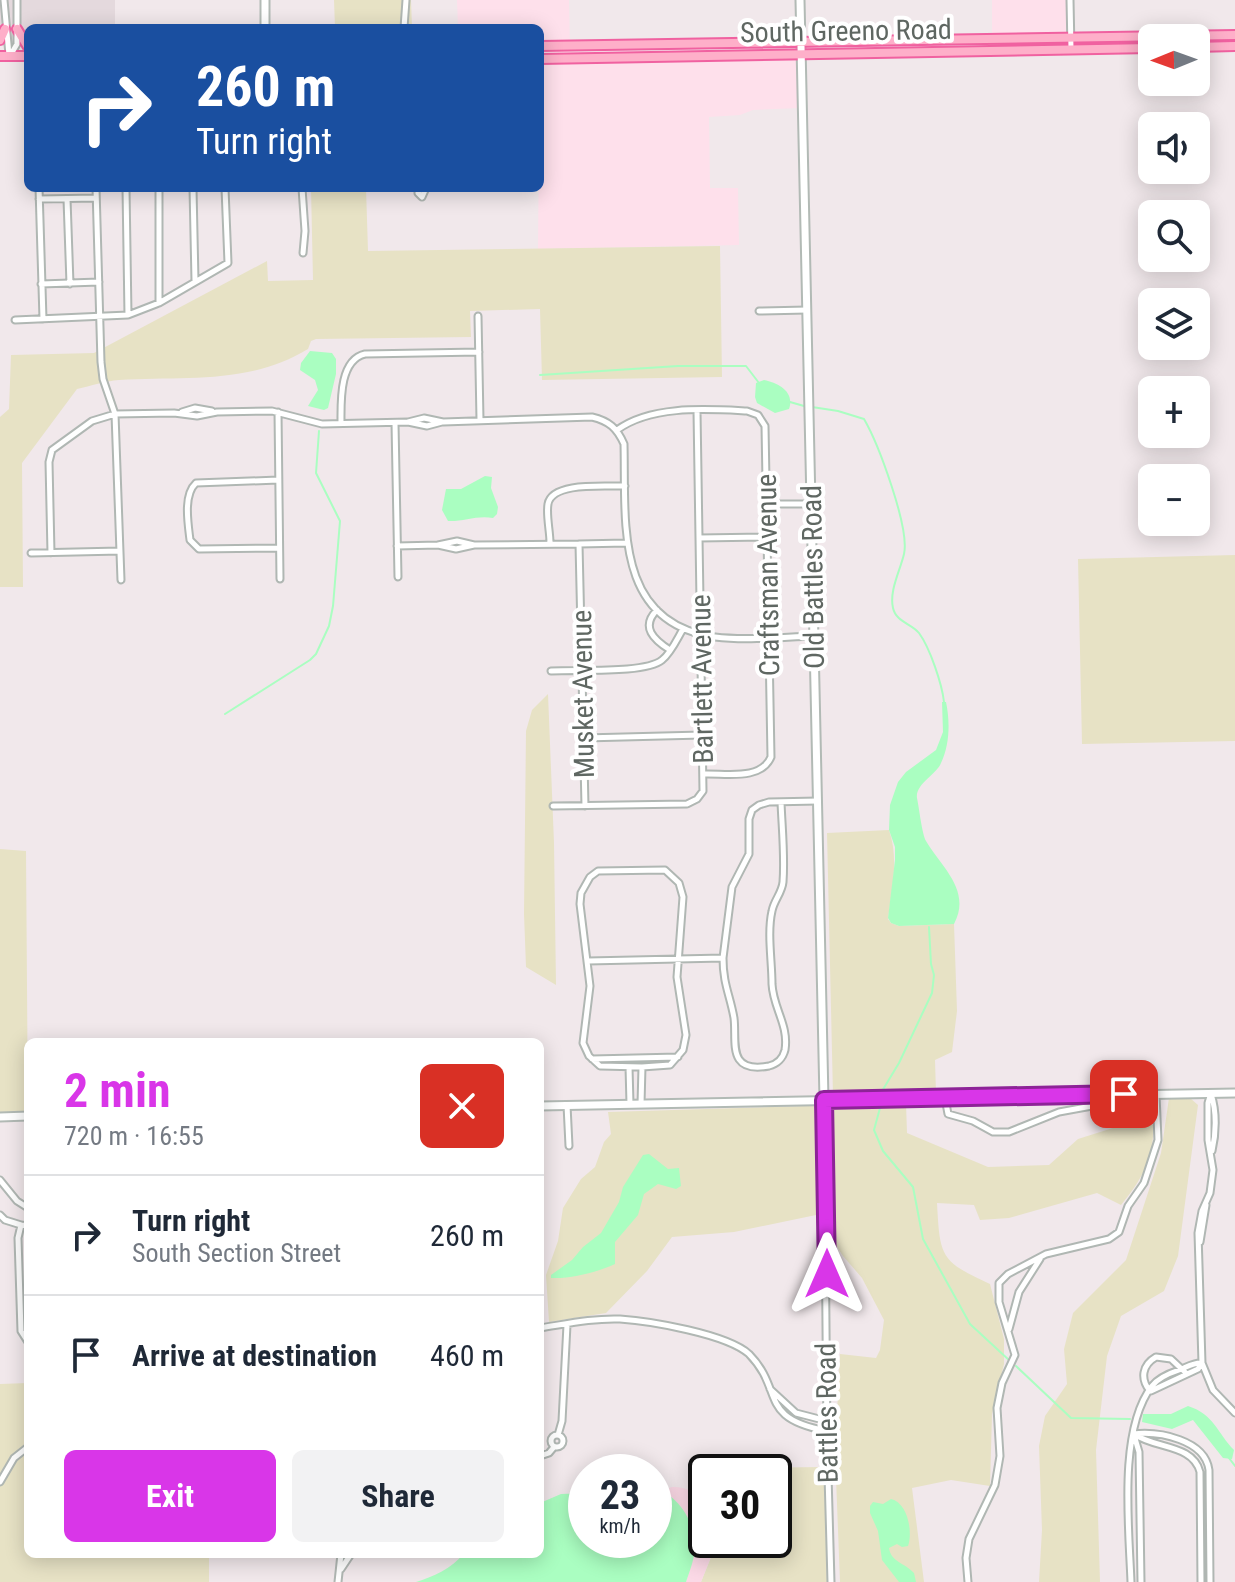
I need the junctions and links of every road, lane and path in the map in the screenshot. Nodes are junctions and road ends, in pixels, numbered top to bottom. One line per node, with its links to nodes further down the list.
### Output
1 (4, 0): 9 (street)
2 (17, 0): 10 (street)
3 (265, 0): 7 (street)
4 (406, 0): 8 (street)
5 (800, 0): 15 (street, Old Battles Road)
6 (1070, 0): 12 (street)
7 (265, 24)
8 (406, 24)
9 (5, 29): 13 (main road); 23 (street)
10 (17, 29): 14 (main road); 23 (street)
11 (1235, 35): 12 (main road, South Greeno Road)
12 (1071, 38): 15 (main road, South Greeno Road); 21 (street)
13 (0, 40)
14 (24, 40)
15 (801, 44): 17 (main road, South Greeno Road); 22 (street, Old Battles Road)
16 (544, 46): 17 (main road, South Greeno Road)
17 (552, 46): 24 (street)
18 (1235, 46): 19 (main road)
19 (1210, 47)
20 (1138, 48): 21 (main road, South Greeno Road)
21 (1071, 49): 22 (main road, South Greeno Road)
22 (801, 55): 24 (main road, South Greeno Road); 42 (street, Old Battles Road)
23 (4, 56)
24 (553, 58): 25 (main road, South Greeno Road)
25 (544, 59)
26 (39, 192): 34 (street)
27 (96, 192): 33 (street)
28 (126, 192): 44 (street)
29 (159, 192): 41 (street)
30 (193, 192): 37 (street)
31 (225, 192): 37 (street)
32 (302, 192): 36 (street)
33 (96, 198): 35 (street); 38 (street)
34 (39, 199): 35 (street); 39 (street)
35 (67, 199): 40 (street)
36 (303, 253)
37 (195, 281): 41 (street)
38 (99, 282): 40 (street); 46 (street)
39 (41, 284): 40 (street); 47 (street)
40 (70, 284)
41 (159, 303): 44 (street)
42 (808, 310): 43 (street); 60 (street, Old Battles Road)
43 (759, 311)
44 (128, 315): 46 (street)
45 (478, 316): 49 (street)
46 (99, 317): 47 (street); 52 (street)
47 (43, 319): 48 (street)
48 (15, 320)
49 (479, 352): 53 (street); 54 (street)
50 (697, 411): 56 (street, Craftsman Avenue); 59 (street, Craftsman Avenue); 62 (street, Bartlett Avenue)
51 (278, 412): 52 (street); 54 (street); 57 (street)
52 (115, 414): 68 (street); 70 (street)
53 (480, 420): 55 (street); 56 (street)
54 (341, 423): 55 (street)
55 (395, 423): 66 (street)
56 (617, 430): 58 (street)
57 (278, 480): 67 (street); 67 (street)
58 (625, 486): 63 (street); 64 (street)
59 (766, 504): 60 (street); 61 (street, Craftsman Avenue)
60 (811, 504): 77 (street, Old Battles Road)
61 (766, 537): 62 (street); 78 (street, Craftsman Avenue)
62 (699, 538): 76 (street, Bartlett Avenue)
63 (550, 543): 65 (street); 66 (street)
64 (626, 543): 65 (street); 74 (street)
65 (579, 544): 80 (street, Musket Avenue)
66 (397, 546): 71 (street)
67 (279, 548): 72 (street)
68 (120, 551): 70 (street); 73 (street)
69 (31, 553): 70 (street)
70 (51, 553)
71 (398, 577)
72 (280, 579)
73 (121, 580)
74 (657, 610): 75 (street); 79 (street)
75 (683, 629): 76 (street); 79 (street)
76 (701, 634): 78 (street); 82 (street, Bartlett Avenue)
77 (815, 636): 78 (street); 85 (street, Old Battles Road)
78 (769, 637): 84 (street, Craftsman Avenue)
79 (670, 650): 80 (street)
80 (582, 669): 81 (street); 83 (street, Musket Avenue)
81 (551, 671)
82 (702, 735): 83 (street); 84 (street, Bartlett Avenue)
83 (584, 738): 88 (street, Musket Avenue)
84 (704, 774): 88 (street, Bartlett Avenue)
85 (818, 801): 86 (street); 101 (street, Old Battles Road)
86 (781, 802): 89 (street); 89 (street)
87 (553, 806): 88 (street, Bartlett Avenue)
88 (585, 806)
89 (723, 958): 90 (street)
90 (678, 959): 91 (street); 91 (street); 92 (street)
91 (588, 961): 94 (street)
92 (678, 1057): 93 (street); 96 (street)
93 (632, 1058): 94 (street); 95 (street)
94 (591, 1059): 95 (street)
95 (631, 1067): 96 (street); 102 (street)
96 (642, 1067): 103 (street)
97 (1211, 1093): 98 (street); 99 (street); 120 (street)
98 (1235, 1093)
99 (1156, 1094): 100 (street); 108 (street)
100 (945, 1098): 101 (street); 108 (street)
101 (824, 1100): 103 (street); 125 (street, Battles Road)
102 (630, 1104): 103 (street); 104 (street)
103 (641, 1104)
104 (567, 1105): 105 (street); 109 (street)
105 (544, 1106)
106 (24, 1116): 107 (street)
107 (0, 1117)
108 (1157, 1119): 115 (street)
109 (569, 1146)
110 (1, 1184): 111 (street)
111 (24, 1205)
112 (0, 1215): 113 (street)
113 (24, 1226)
114 (24, 1228): 119 (street)
115 (1042, 1256): 118 (street); 118 (street)
116 (567, 1324): 117 (street); 122 (street); 131 (street)
117 (544, 1327)
118 (1009, 1330): 146 (street)
119 (24, 1337)
120 (1202, 1363): 121 (street); 124 (street)
121 (1185, 1371): 123 (street); 123 (street)
122 (768, 1387): 125 (street); 126 (street)
123 (1150, 1391): 127 (street)
124 (1235, 1413)
125 (827, 1421): 126 (street, Battles Road)
126 (827, 1431): 145 (street, Battles Road)
127 (1133, 1434): 128 (street); 129 (street); 135 (street); 136 (street)
128 (1170, 1439): 129 (street); 132 (street)
129 (1169, 1449): 133 (street)
130 (24, 1450): 134 (street)
131 (544, 1455)
132 (1209, 1472): 133 (street); 138 (street)
133 (1200, 1473): 137 (street)
134 (0, 1482)
135 (1129, 1494): 136 (street); 139 (street)
136 (1140, 1494): 140 (street)
137 (1201, 1535): 138 (street); 149 (street)
138 (1210, 1535): 150 (street)
139 (1130, 1538): 140 (street); 147 (street)
140 (1140, 1538): 148 (street)
141 (341, 1558): 143 (street)
142 (348, 1558): 143 (street)
143 (341, 1570): 144 (street)
144 (339, 1580)
145 (831, 1582)
146 (968, 1582)
147 (1131, 1582)
148 (1141, 1582)
149 (1201, 1582)
150 (1210, 1582)

